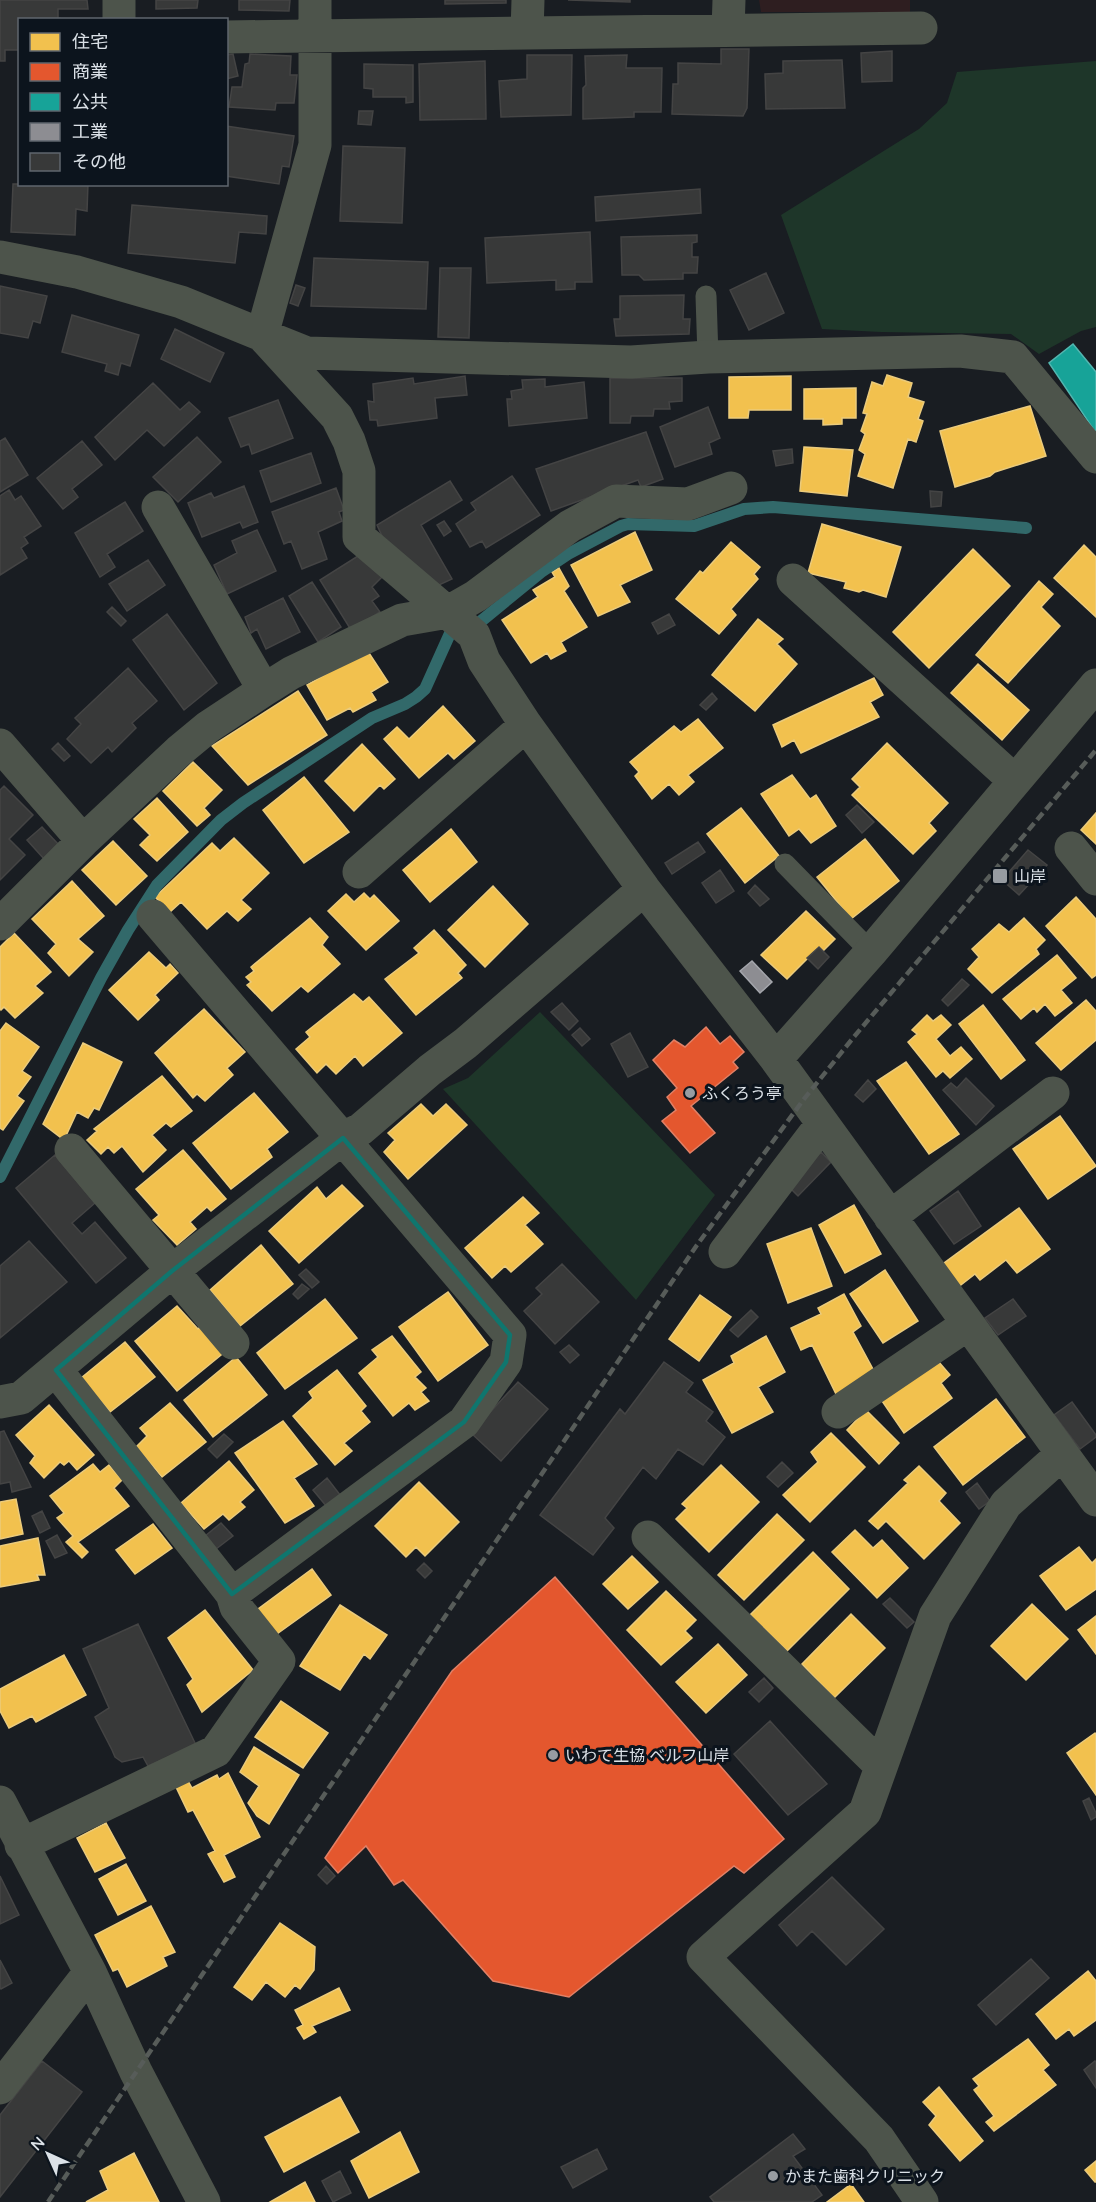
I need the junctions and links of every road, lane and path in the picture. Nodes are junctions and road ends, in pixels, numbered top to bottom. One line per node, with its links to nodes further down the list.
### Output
1 (119, 0): 5 (street)
2 (315, 0): 9 (street)
3 (528, 0): 7 (street)
4 (728, 15): 6 (street); 7 (street)
5 (118, 18)
6 (921, 28)
7 (528, 33): 9 (street)
8 (228, 37): 9 (street)
9 (315, 37): 12 (street)
10 (0, 257): 12 (street)
11 (706, 296): 13 (lane)
12 (262, 335): 13 (street); 18 (street)
13 (708, 357): 14 (street)
14 (1096, 457)
15 (731, 488): 18 (street)
16 (158, 507): 20 (street)
17 (793, 580): 23 (street)
18 (448, 612): 20 (street); 21 (street)
19 (1096, 685): 23 (street)
20 (264, 690): 24 (street)
21 (526, 725): 27 (street); 29 (street)
22 (0, 746): 24 (street)
23 (1015, 781): 32 (street)
24 (83, 841): 31 (street)
25 (1071, 848): 28 (street)
26 (784, 864): 32 (lane)
27 (358, 872)
28 (1096, 879)
29 (644, 889): 33 (street); 36 (street)
30 (153, 916): 36 (street)
31 (0, 924)
32 (872, 952): 33 (street)
33 (776, 1059): 35 (street)
34 (1053, 1093): 38 (street)
35 (822, 1124): 38 (street); 39 (street)
36 (343, 1138): 40 (street); 49 (street)
37 (71, 1150): 40 (street)
38 (890, 1217): 41 (street)
39 (724, 1252)
40 (172, 1271): 42 (street); 43 (street)
41 (968, 1324): 45 (street); 46 (street)
42 (233, 1343)
43 (56, 1370): 44 (street); 49 (street)
44 (0, 1402)
45 (838, 1412)
46 (1062, 1454): 47 (street); 50 (street)
47 (1096, 1500)
48 (648, 1537): 50 (street)
49 (232, 1594): 52 (street)
50 (881, 1766): 56 (street)
51 (0, 1802): 52 (street)
52 (21, 1845): 53 (street)
53 (90, 1972): 54 (street); 55 (street)
54 (0, 2088)
55 (204, 2202)
56 (922, 2202)

